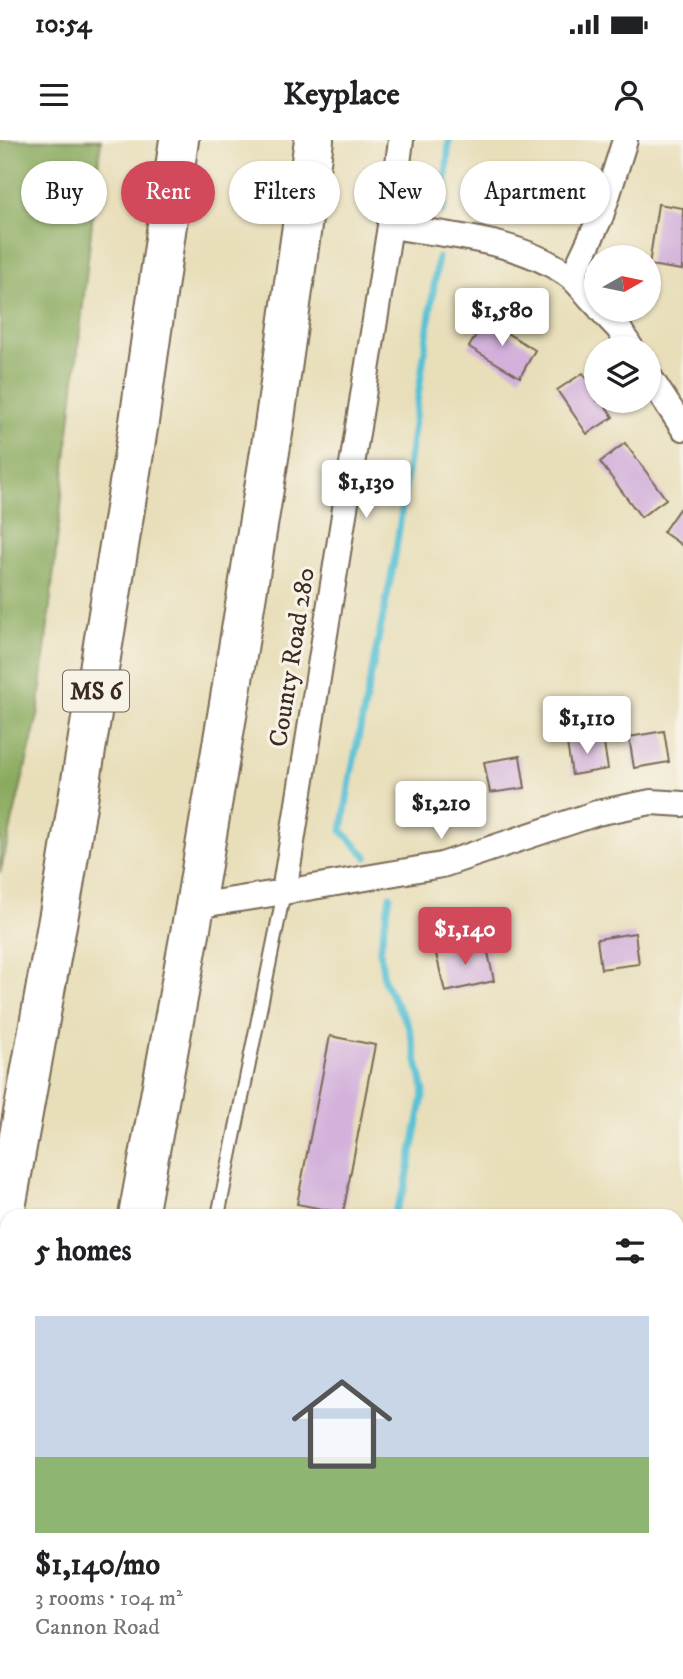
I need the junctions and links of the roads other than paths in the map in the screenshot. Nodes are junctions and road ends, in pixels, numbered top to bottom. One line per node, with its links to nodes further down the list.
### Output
1 (179, 140): 15 (highway, MS 6)
2 (314, 140): 14 (highway)
3 (401, 140): 5 (street, County Road 280)
4 (625, 140): 6 (street)
5 (390, 226): 6 (street); 13 (street, County Road 280)
6 (572, 278): 7 (street)
7 (584, 291)
8 (612, 322): 9 (street)
9 (623, 336)
10 (661, 394): 11 (street)
11 (683, 428)
12 (683, 804): 13 (street)
13 (284, 892): 14 (street); 17 (lane)
14 (195, 906): 16 (highway)
15 (6, 1209)
16 (139, 1209)
17 (219, 1209)

